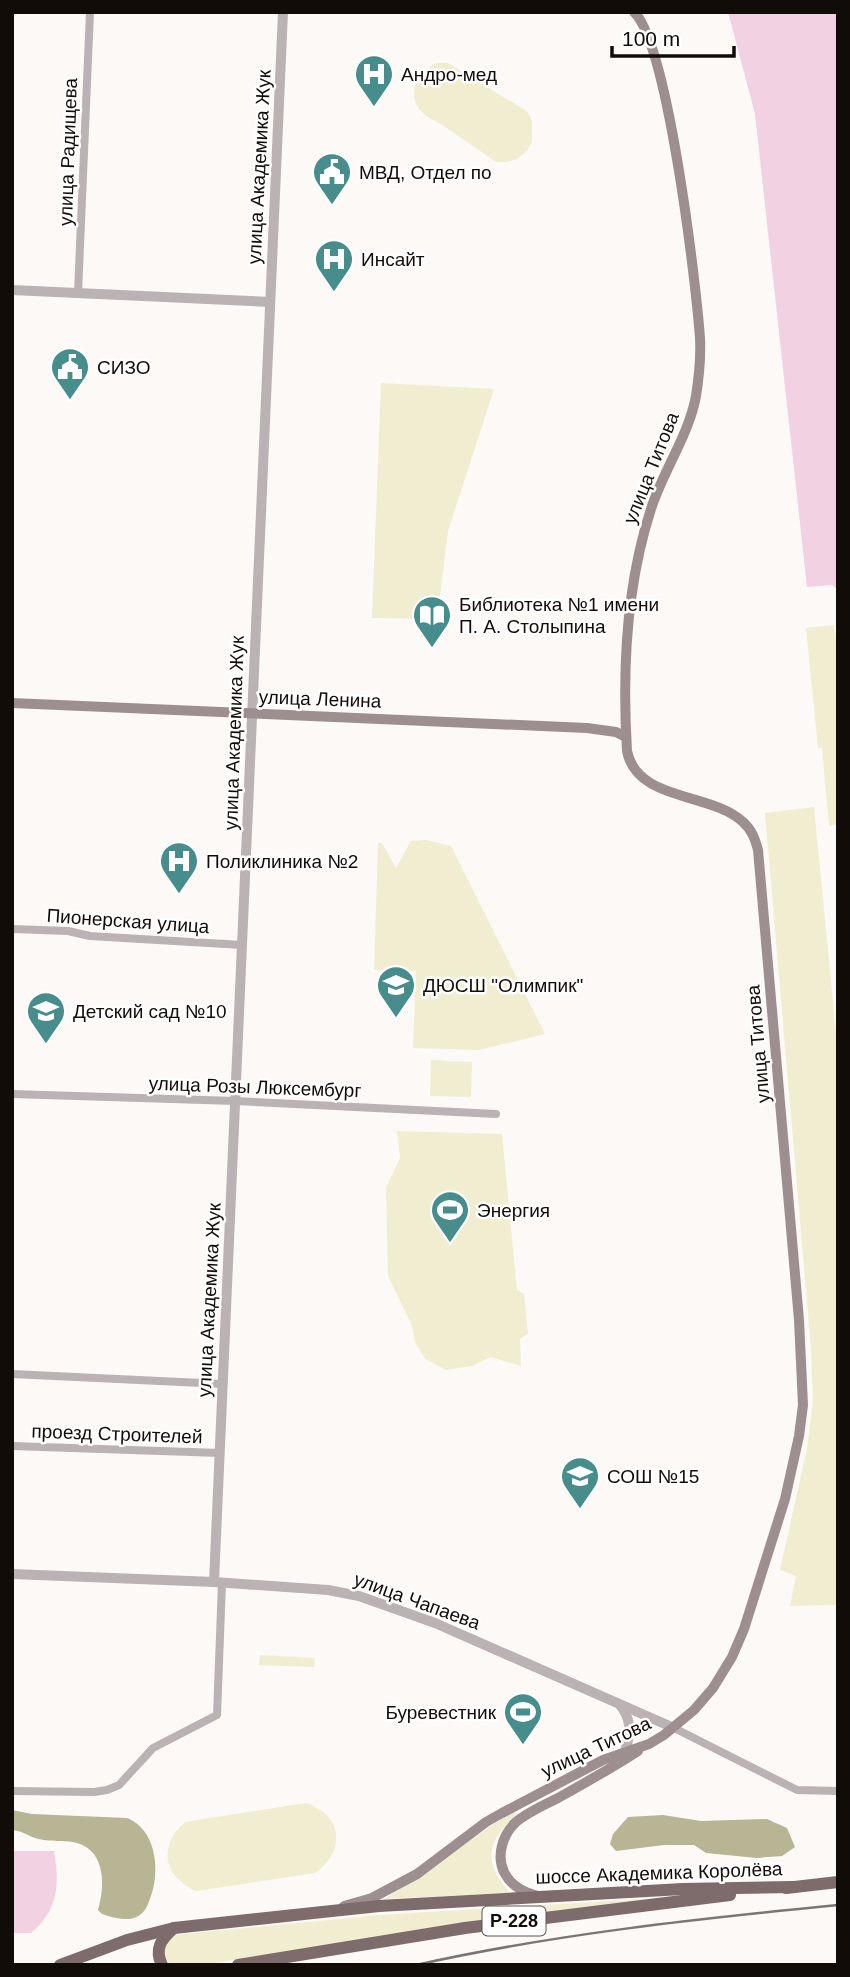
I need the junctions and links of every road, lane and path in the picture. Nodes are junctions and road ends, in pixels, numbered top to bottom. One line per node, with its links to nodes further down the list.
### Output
1 (90, 12): 5 (street, улица Радищева)
2 (283, 12): 6 (street, улица Академика Жук)
3 (635, 12): 9 (main road, улица Титова)
4 (12, 290): 5 (street)
5 (78, 293): 6 (street)
6 (270, 302): 8 (street, улица Академика Жук)
7 (12, 703): 8 (main road, улица Ленина)
8 (252, 715): 9 (main road, улица Ленина); 11 (street, улица Академика Жук)
9 (626, 737): 22 (main road, улица Титова)
10 (12, 929): 11 (street, Пионерская улица)
11 (242, 944): 13 (street, улица Академика Жук)
12 (12, 1094): 13 (street, улица Розы Люксембург)
13 (235, 1101): 14 (street, улица Розы Люксембург); 16 (street, улица Академика Жук)
14 (496, 1114)
15 (12, 1374): 16 (street)
16 (223, 1384): 18 (street, улица Академика Жук)
17 (12, 1446): 18 (street, проезд Строителей)
18 (220, 1453): 20 (street, улица Академика Жук)
19 (12, 1574): 20 (street, улица Чапаева)
20 (218, 1582): 21 (street, улица Чапаева); 25 (street)
21 (617, 1701): 22 (street, улица Чапаева); 24 (street)
22 (674, 1728): 23 (main road, улица Титова); 26 (street)
23 (649, 1744): 24 (main road, улица Титова); 29 (main road)
24 (625, 1751): 30 (main road, улица Титова)
25 (12, 1791)
26 (838, 1791)
27 (838, 1882): 28 (highway, Р-228)
28 (793, 1887): 29 (highway, шоссе Академика Королёва / Р-228); 34 (highway, шоссе Академика Королёва / Р-228)
29 (547, 1897): 30 (highway, шоссе Академика Королёва / Р-228)
30 (313, 1913): 31 (highway, шоссе Академика Королёва / Р-228)
31 (174, 1928): 32 (highway, шоссе Академика Королёва / Р-228); 33 (highway)
32 (60, 1965)
33 (162, 1965)
34 (238, 1965)

